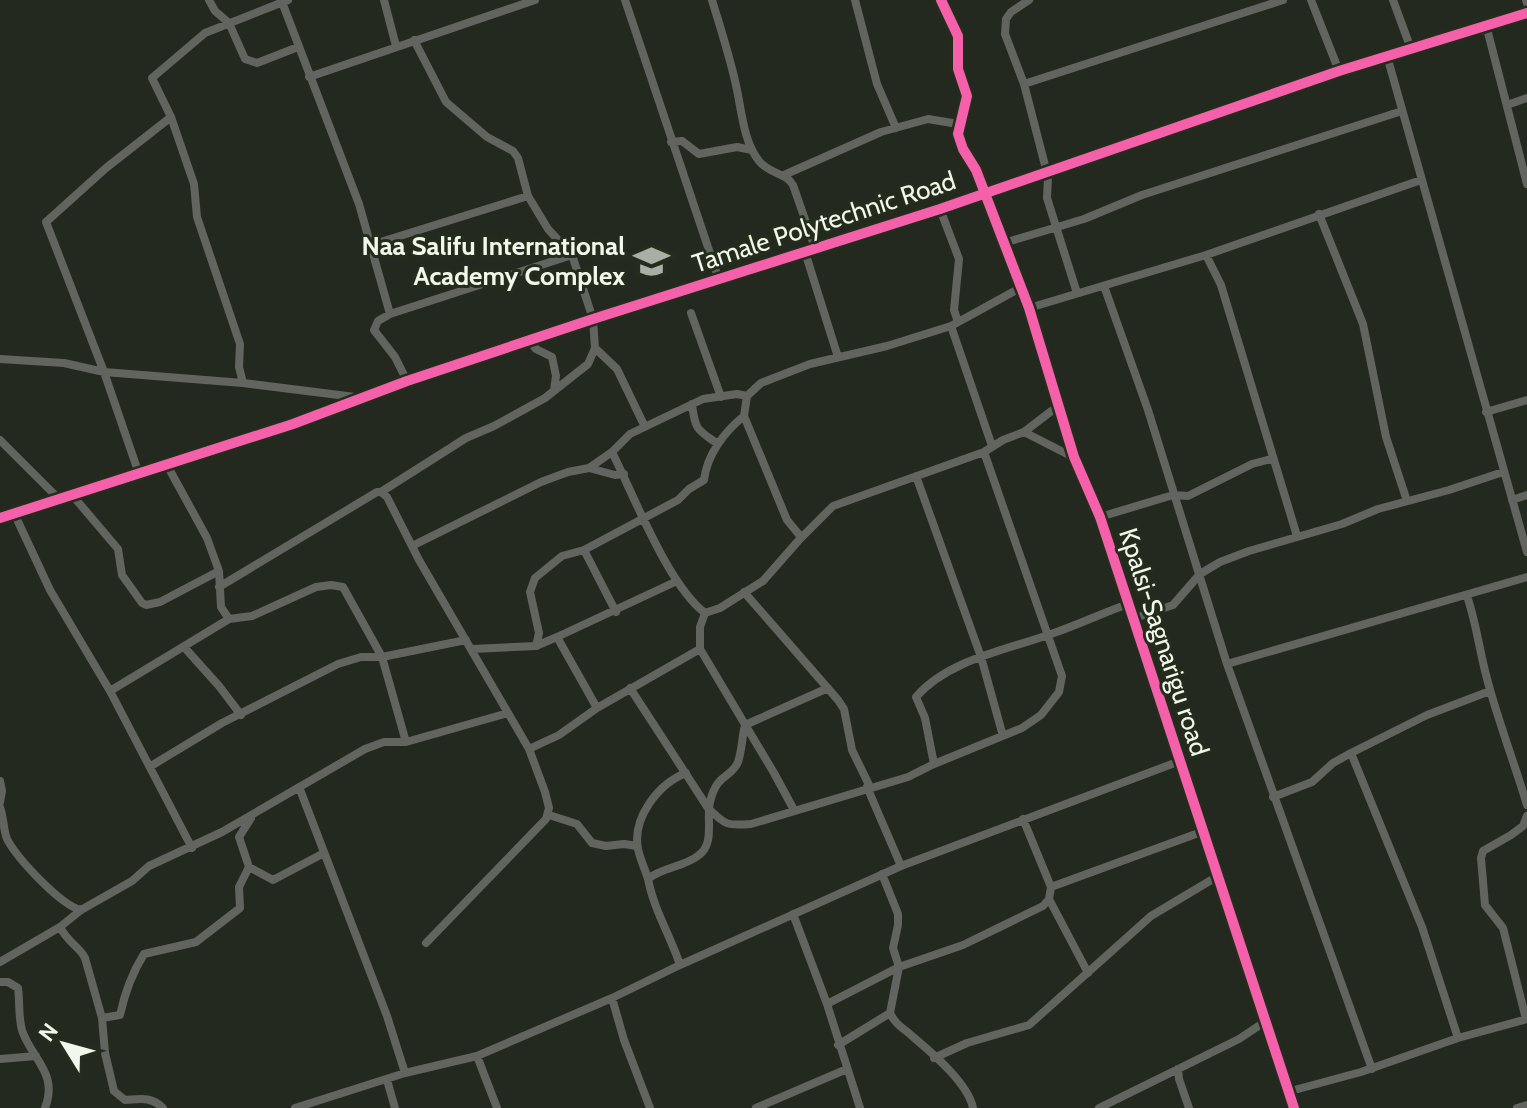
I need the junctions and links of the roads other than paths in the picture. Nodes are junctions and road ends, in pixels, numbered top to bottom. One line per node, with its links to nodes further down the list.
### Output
1 (209, 0): 14 (street)
2 (384, 0): 17 (street)
3 (535, 0): 16 (street)
4 (625, 0): 30 (street)
5 (712, 0): 31 (street)
6 (855, 0): 29 (street)
7 (941, 0): 28 (street)
8 (1029, 0): 23 (street)
9 (1283, 0): 23 (street)
10 (1311, 0): 21 (street)
11 (1393, 0): 19 (street)
12 (285, 1): 14 (street); 18 (street)
13 (1527, 13): 15 (street, Tamale Polytechnic Road)
14 (229, 23): 18 (street); 27 (street)
15 (1486, 25): 19 (street, Tamale Polytechnic Road); 25 (street)
16 (414, 40): 17 (street); 38 (street)
17 (396, 46): 22 (street)
18 (298, 47): 22 (street)
19 (1411, 49): 20 (street, Tamale Polytechnic Road)
20 (1387, 56): 21 (street, Tamale Polytechnic Road); 26 (street)
21 (1339, 71): 33 (street, Tamale Polytechnic Road)
22 (309, 77): 43 (street)
23 (1024, 84): 33 (street)
24 (1527, 98): 25 (street)
25 (1507, 105): 32 (street)
26 (1402, 111): 35 (street); 41 (street)
27 (171, 117): 61 (street); 63 (street)
28 (958, 124): 29 (street); 37 (street, Kpalsi-Sagnarigu road)
29 (896, 128): 34 (street)
30 (671, 142): 31 (street); 48 (street)
31 (752, 150): 34 (street)
32 (1525, 167): 36 (street)
33 (1046, 170): 37 (street, Tamale Polytechnic Road); 41 (street)
34 (784, 175): 44 (street)
35 (1421, 180): 40 (street); 71 (street)
36 (1527, 184)
37 (983, 193): 39 (street, Tamale Polytechnic Road); 42 (street, Kpalsi-Sagnarigu road)
38 (528, 196): 43 (street); 46 (street)
39 (940, 209): 44 (street, Tamale Polytechnic Road); 56 (street)
40 (1319, 214): 47 (street); 93 (street)
41 (1055, 228): 42 (street); 51 (street)
42 (1004, 243): 50 (street, Kpalsi-Sagnarigu road)
43 (371, 245): 54 (street)
44 (815, 248): 45 (street, Tamale Polytechnic Road)
45 (805, 252): 48 (street, Tamale Polytechnic Road); 59 (street)
46 (572, 255): 54 (street); 55 (street)
47 (1206, 255): 49 (street); 80 (street)
48 (719, 280): 55 (street, Tamale Polytechnic Road)
49 (1104, 286): 51 (street); 88 (street)
50 (1020, 288): 52 (street, Kpalsi-Sagnarigu road); 56 (street)
51 (1077, 293): 52 (street)
52 (1029, 308): 70 (street, Kpalsi-Sagnarigu road)
53 (691, 313): 66 (street)
54 (390, 314): 62 (street)
55 (593, 319): 57 (street, Tamale Polytechnic Road); 58 (street)
56 (955, 324): 59 (street); 77 (street)
57 (530, 341): 62 (street, Tamale Polytechnic Road); 64 (street)
58 (595, 348): 64 (street); 73 (street)
59 (838, 357): 65 (street)
60 (0, 359): 61 (street)
61 (104, 372): 63 (street); 84 (street)
62 (407, 381): 67 (street, Tamale Polytechnic Road)
63 (243, 383): 67 (street)
64 (554, 390): 87 (street)
65 (747, 396): 66 (street); 72 (street)
66 (721, 397): 69 (street)
67 (363, 398): 81 (street, Tamale Polytechnic Road)
68 (1527, 400): 71 (street)
69 (692, 404): 73 (street); 76 (street)
70 (1058, 406): 74 (street); 79 (street, Kpalsi-Sagnarigu road)
71 (1486, 412): 83 (street)
72 (744, 416): 76 (street); 99 (street)
73 (645, 427): 78 (street)
74 (1024, 432): 77 (street); 79 (street)
75 (0, 440): 91 (street)
76 (718, 444): 97 (street)
77 (988, 449): 86 (street); 115 (street)
78 (612, 452): 82 (street); 85 (street)
79 (1074, 457): 95 (street, Kpalsi-Sagnarigu road)
80 (1271, 459): 88 (street); 98 (street)
81 (167, 465): 84 (street, Tamale Polytechnic Road); 103 (street)
82 (589, 468): 85 (street); 100 (street)
83 (1503, 472): 92 (street); 93 (street)
84 (139, 474): 90 (street, Tamale Polytechnic Road)
85 (624, 474): 97 (street)
86 (916, 476): 99 (street); 123 (street)
87 (381, 492): 100 (street); 107 (street)
88 (1173, 495): 95 (street); 104 (street)
89 (1527, 495): 92 (street)
90 (73, 496): 91 (street, Tamale Polytechnic Road); 103 (street)
91 (59, 499): 94 (street, Tamale Polytechnic Road)
92 (1512, 500): 102 (street)
93 (1407, 501): 98 (street)
94 (14, 513): 96 (street, Tamale Polytechnic Road); 127 (street)
95 (1100, 517): 110 (street, Kpalsi-Sagnarigu road)
96 (0, 518)
97 (644, 518): 101 (street); 106 (street)
98 (1297, 536): 104 (street)
99 (801, 537): 108 (street)
100 (412, 546): 117 (street)
101 (584, 550): 111 (street); 118 (street)
102 (1527, 552)
103 (219, 571): 107 (street)
104 (1200, 574): 114 (street); 124 (street)
105 (1527, 577): 109 (street)
106 (677, 581): 111 (street); 112 (street)
107 (219, 587): 113 (street)
108 (744, 592): 112 (street); 126 (street)
109 (1467, 596): 124 (street); 128 (street)
110 (1128, 604): 114 (street, Kpalsi-Sagnarigu road); 115 (street)
111 (616, 612): 116 (street)
112 (705, 613): 121 (street)
113 (229, 619): 119 (street); 122 (street)
114 (1132, 619): 137 (street, Kpalsi-Sagnarigu road)
115 (1047, 636): 123 (street); 133 (street)
116 (557, 637): 118 (street); 129 (street)
117 (466, 640): 120 (street); 122 (street)
118 (536, 646): 120 (street)
119 (184, 647): 127 (street); 131 (street)
120 (472, 649): 130 (street)
121 (700, 649): 125 (street); 132 (street)
122 (382, 657): 131 (street); 134 (street)
123 (981, 657): 133 (street); 138 (street)
124 (1227, 664): 144 (street)
125 (630, 688): 129 (street); 140 (street)
126 (828, 688): 132 (street); 143 (street)
127 (110, 691): 139 (street)
128 (1490, 691): 136 (street); 146 (street)
129 (597, 708): 135 (street)
130 (508, 713): 134 (street); 135 (street)
131 (241, 715): 139 (street)
132 (745, 725): 147 (street); 148 (street)
133 (1003, 736): 138 (street)
134 (406, 742): 142 (street)
135 (529, 749): 150 (street)
136 (1351, 753): 144 (street); 179 (street)
137 (1180, 761): 152 (street); 153 (street, Kpalsi-Sagnarigu road)
138 (934, 764): 143 (street)
139 (151, 766): 155 (street)
140 (686, 773): 147 (street); 154 (street)
141 (0, 781): 145 (street)
142 (299, 787): 149 (street); 156 (street)
143 (869, 787): 148 (street); 157 (street)
144 (1273, 797): 187 (street)
145 (0, 805): 164 (street)
146 (1527, 805)
147 (708, 808): 148 (street); 161 (street)
148 (794, 810)
149 (254, 814): 155 (street); 158 (street)
150 (549, 815): 154 (street); 167 (street)
151 (1527, 816): 177 (street)
152 (1023, 819): 157 (street); 162 (street)
153 (1204, 831): 160 (street, Kpalsi-Sagnarigu road); 162 (street)
154 (637, 846): 161 (street)
155 (192, 848): 164 (street)
156 (324, 853): 158 (street); 188 (street)
157 (901, 866): 159 (street)
158 (249, 867): 176 (street)
159 (882, 874): 165 (street); 170 (street)
160 (1218, 876): 171 (street); 178 (street, Kpalsi-Sagnarigu road)
161 (648, 879): 169 (street)
162 (1051, 887): 163 (street)
163 (1049, 899): 170 (street); 171 (street)
164 (81, 910): 166 (street)
165 (793, 914): 169 (street); 174 (street)
166 (60, 927): 168 (street); 176 (street)
167 (426, 943)
168 (0, 962)
169 (680, 965): 173 (street)
170 (899, 967): 174 (street); 175 (street)
171 (1088, 973): 183 (street)
172 (0, 982): 181 (street)
173 (612, 998): 182 (street); 197 (street)
174 (827, 1004): 180 (street)
175 (890, 1013): 180 (street); 183 (street)
176 (102, 1018): 193 (street)
177 (1526, 1019): 179 (street)
178 (1266, 1021): 186 (street); 190 (street, Kpalsi-Sagnarigu road)
179 (1458, 1038): 187 (street)
180 (838, 1045): 185 (street)
181 (36, 1056): 184 (street); 192 (street)
182 (477, 1056): 188 (street); 196 (street)
183 (934, 1058): 200 (street)
184 (0, 1059)
185 (847, 1069): 198 (street); 199 (street)
186 (1178, 1069): 201 (street); 202 (street)
187 (1372, 1069): 190 (street)
188 (405, 1073): 189 (street)
189 (387, 1080): 194 (street); 195 (street)
190 (1287, 1092): 203 (street, Kpalsi-Sagnarigu road)
191 (1527, 1105): 204 (street)
192 (45, 1108)
193 (163, 1108)
194 (295, 1108)
195 (395, 1108)
196 (497, 1108)
197 (650, 1108)
198 (756, 1108)
199 (860, 1108)
200 (973, 1108)
201 (1099, 1108)
202 (1189, 1108)
203 (1294, 1108)
204 (1517, 1108)

